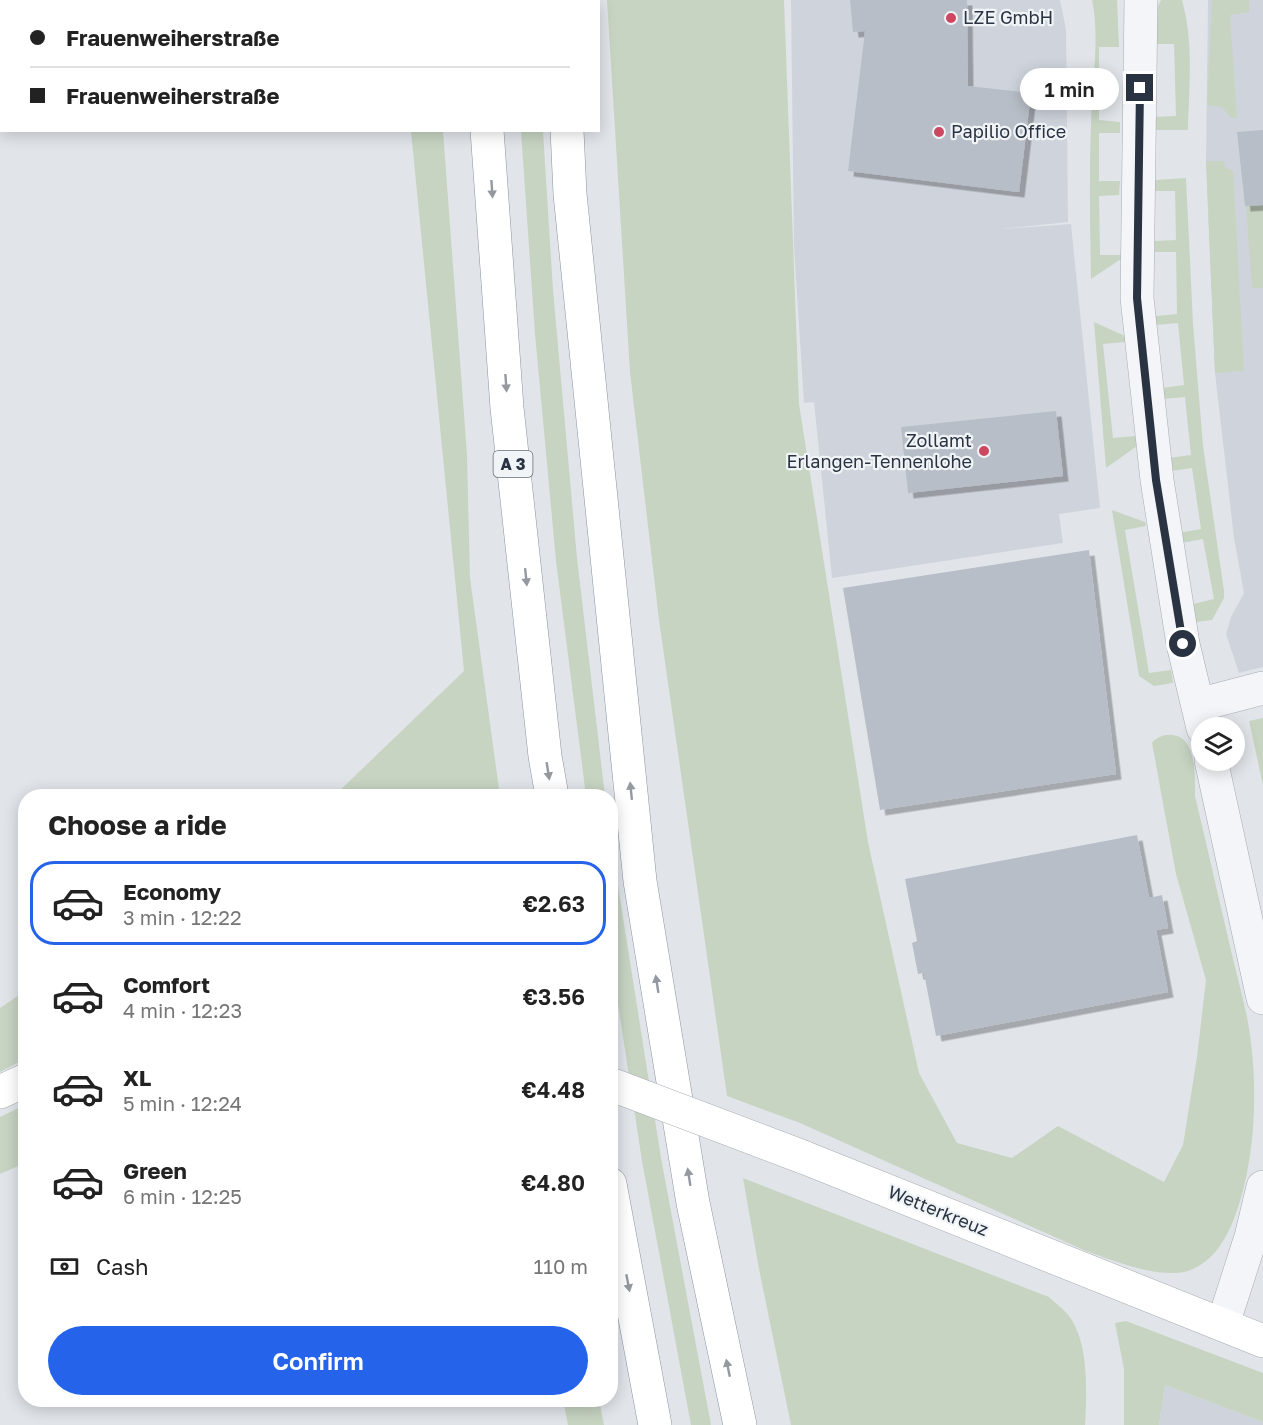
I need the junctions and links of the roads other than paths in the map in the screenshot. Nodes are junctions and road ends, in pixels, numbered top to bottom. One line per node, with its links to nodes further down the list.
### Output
1 (1141, 0): 5 (street)
2 (487, 132): 7 (main road, A 3, one-way to 7)
3 (567, 132): 17 (main road, one-way to 3)
4 (1263, 688): 5 (street)
5 (1201, 716)
6 (1212, 771): 8 (street)
7 (551, 789)
8 (1263, 998)
9 (18, 1084): 11 (main road)
10 (618, 1087): 14 (main road, Wetterkreuz, bridge)
11 (0, 1092)
12 (1263, 1187): 14 (street)
13 (618, 1227): 16 (main road, one-way to 16)
14 (1223, 1324): 15 (main road, Wetterkreuz)
15 (1263, 1341)
16 (655, 1425)
17 (740, 1425)

